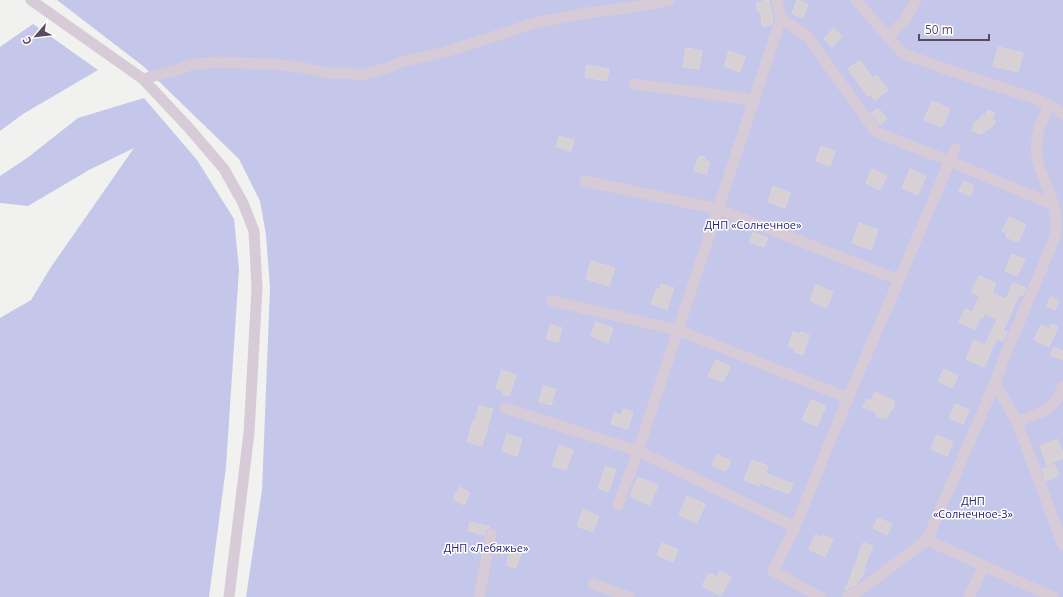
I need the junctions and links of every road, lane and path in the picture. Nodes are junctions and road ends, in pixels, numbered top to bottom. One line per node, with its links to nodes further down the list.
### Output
1 (31, 0): 8 (street)
2 (669, 0): 8 (street)
3 (777, 0): 6 (street)
4 (856, 0): 7 (street)
5 (916, 0): 7 (street)
6 (781, 18): 10 (street); 14 (street)
7 (888, 37): 11 (street)
8 (143, 79): 35 (street)
9 (634, 84): 10 (street)
10 (754, 100): 17 (street)
11 (1050, 105): 12 (street); 16 (street)
12 (1063, 114)
13 (955, 148): 14 (street)
14 (949, 161): 16 (street); 18 (street)
15 (585, 180): 17 (street)
16 (1054, 205): 21 (street)
17 (718, 209): 18 (street); 20 (street)
18 (900, 280): 23 (street)
19 (552, 301): 20 (street)
20 (678, 330): 23 (street); 26 (street)
21 (995, 382): 25 (street); 30 (street)
22 (1063, 386): 25 (street)
23 (848, 398): 28 (street)
24 (505, 408): 26 (street)
25 (1017, 422): 31 (street)
26 (638, 451): 27 (street); 28 (street)
27 (618, 505)
28 (796, 527): 34 (street)
29 (491, 534): 36 (street)
30 (927, 540): 32 (street); 38 (street)
31 (1063, 544)
32 (984, 566): 39 (street); 40 (street)
33 (593, 584): 37 (street)
34 (814, 593)
35 (229, 597)
36 (479, 597)
37 (629, 597)
38 (848, 597)
39 (969, 597)
40 (1053, 597)

